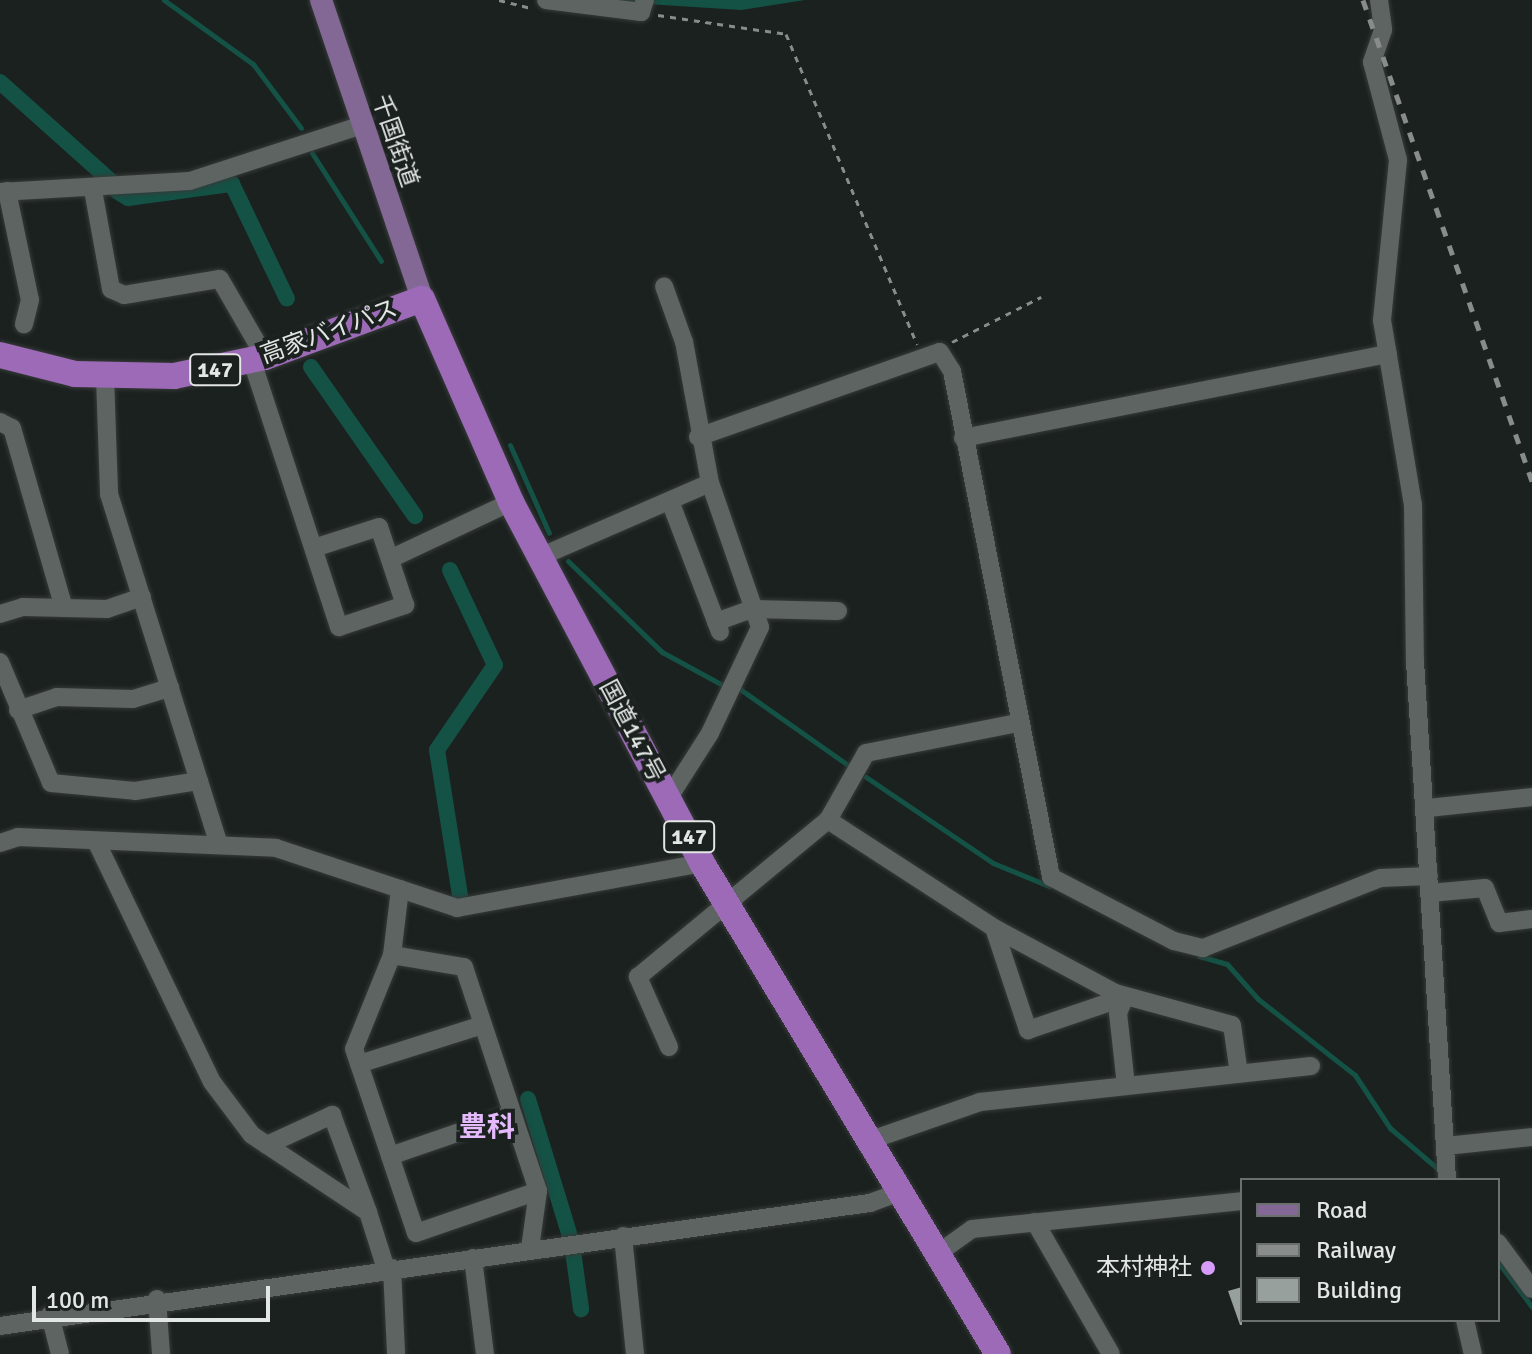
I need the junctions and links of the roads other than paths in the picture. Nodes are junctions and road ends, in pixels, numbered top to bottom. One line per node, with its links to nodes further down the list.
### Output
1 (321, 0): 5 (main road, 千国街道)
2 (546, 0): 4 (street)
3 (1379, 0): 11 (street)
4 (644, 7)
5 (362, 125): 6 (street); 9 (main road, 千国街道)
6 (93, 190): 7 (street); 13 (street)
7 (3, 192): 10 (street)
8 (664, 286): 16 (street)
9 (422, 299): 13 (highway, 高家バイパス / 147); 20 (highway, 国道147号 / 147)
10 (24, 324)
11 (1388, 354): 17 (street); 36 (street)
12 (0, 355): 14 (highway, 高家バイパス / 147)
13 (258, 359): 14 (highway, 高家バイパス / 147); 21 (street)
14 (105, 377): 24 (street)
15 (0, 422): 25 (street)
16 (698, 437): 17 (street); 18 (street)
17 (963, 438): 32 (street)
18 (710, 483): 19 (street); 26 (street)
19 (670, 501): 22 (street); 26 (street)
20 (511, 502): 22 (highway, 国道147号 / 147); 23 (street)
21 (314, 548): 23 (street); 23 (street)
22 (542, 556): 35 (highway, 国道147号 / 147)
23 (390, 559)
24 (142, 597): 25 (street); 30 (street)
25 (64, 608): 28 (street)
26 (757, 609): 27 (street); 35 (street)
27 (838, 611)
28 (0, 614)
29 (0, 662): 31 (street)
30 (170, 688): 31 (street); 33 (street)
31 (18, 710): 33 (street)
32 (1018, 723): 37 (street); 42 (street)
33 (199, 781): 40 (street)
34 (1532, 797): 36 (street)
35 (668, 799): 41 (highway, 国道147号 / 147)
36 (1428, 808): 42 (street)
37 (828, 820): 44 (street); 46 (street)
38 (96, 841): 39 (street); 40 (street); 58 (street)
39 (0, 843)
40 (219, 844): 43 (street)
41 (702, 863): 43 (street); 44 (highway, 国道147号 / 147)
42 (1430, 884): 45 (street); 59 (street)
43 (400, 889): 47 (street)
44 (724, 901): 50 (street); 57 (highway, 国道147号 / 147)
45 (1532, 919)
46 (994, 928): 48 (street); 48 (street)
47 (392, 955): 49 (street); 51 (street)
48 (1125, 997): 53 (street); 54 (street)
49 (483, 1025): 51 (street); 55 (street)
50 (669, 1047)
51 (359, 1064): 60 (street)
52 (1311, 1066): 53 (street)
53 (1239, 1074): 54 (street)
54 (1126, 1085): 57 (street)
55 (512, 1114): 60 (street); 62 (street)
56 (1532, 1137): 59 (street)
57 (868, 1141): 63 (highway, 国道147号 / 147)
58 (267, 1145): 65 (street); 65 (street)
59 (1445, 1146): 61 (street)
60 (390, 1156): 62 (street)
61 (1447, 1178)
62 (538, 1191): 69 (street)
63 (900, 1192): 67 (street); 70 (highway, 国道147号 / 147)
64 (1240, 1201): 66 (street)
65 (368, 1212): 72 (street)
66 (1035, 1222): 70 (street); 84 (street)
67 (623, 1236): 69 (street); 82 (street)
68 (1500, 1246): 73 (street)
69 (530, 1249): 71 (street)
70 (937, 1254): 83 (highway, 国道147号 / 147)
71 (473, 1258): 72 (street); 81 (street)
72 (389, 1269): 74 (street); 80 (street)
73 (1532, 1289)
74 (157, 1299): 75 (street); 79 (street)
75 (50, 1315): 77 (street); 78 (street)
76 (1465, 1322): 85 (street)
77 (0, 1326)
78 (60, 1354)
79 (161, 1354)
80 (396, 1354)
81 (485, 1354)
82 (635, 1354)
83 (998, 1354)
84 (1111, 1354)
85 (1473, 1354)

